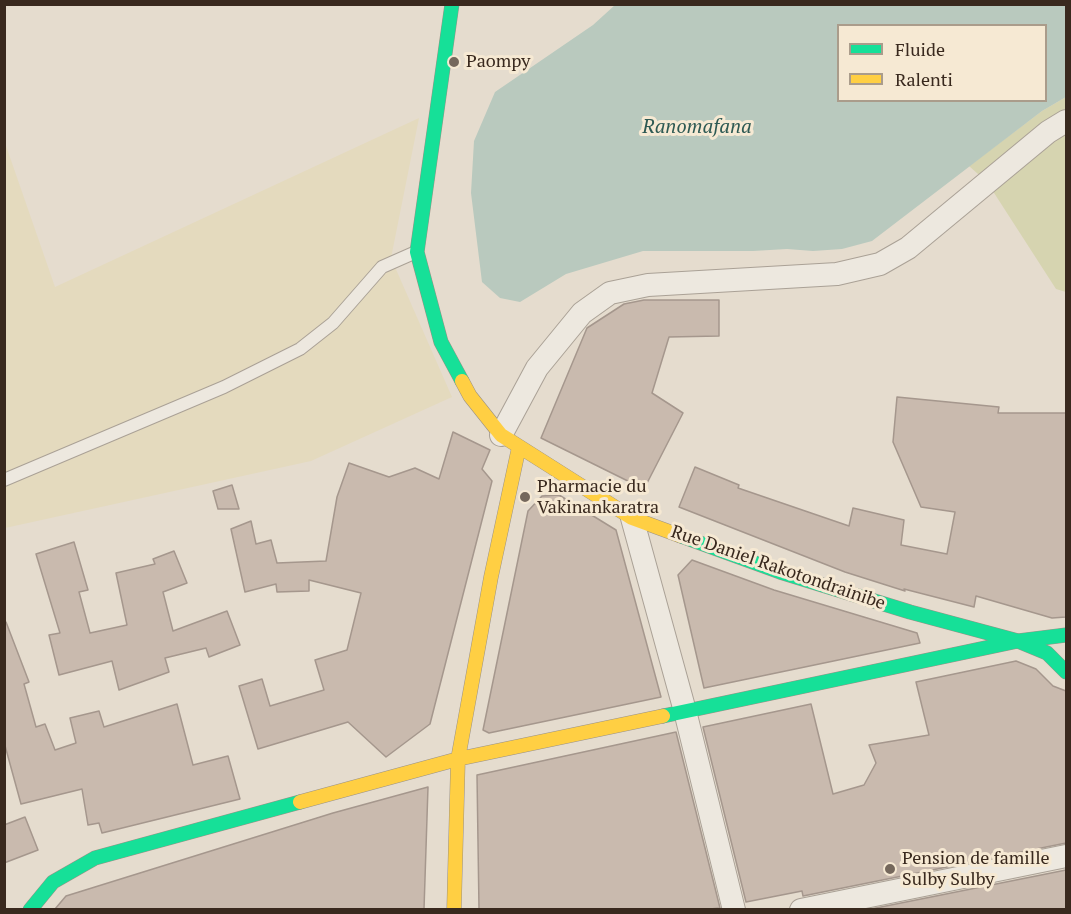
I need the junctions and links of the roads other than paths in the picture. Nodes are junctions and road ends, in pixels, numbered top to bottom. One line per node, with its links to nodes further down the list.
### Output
1 (452, 4): 3 (street)
2 (1066, 121): 4 (street)
3 (417, 252): 4 (street, Rue Daniel Rakotondrainibe); 5 (lane)
4 (510, 441): 6 (street, Rue Daniel Rakotondrainibe); 11 (street)
5 (4, 480)
6 (632, 518): 8 (street, Rue Daniel Rakotondrainibe); 10 (street)
7 (1066, 635): 8 (street)
8 (1018, 641): 9 (street, Rue Daniel Rakotondrainibe); 10 (street)
9 (1066, 672)
10 (685, 711): 11 (street); 15 (street)
11 (458, 759): 13 (street); 14 (street)
12 (1066, 856): 16 (street)
13 (30, 909)
14 (454, 909)
15 (734, 909)
16 (801, 909)

